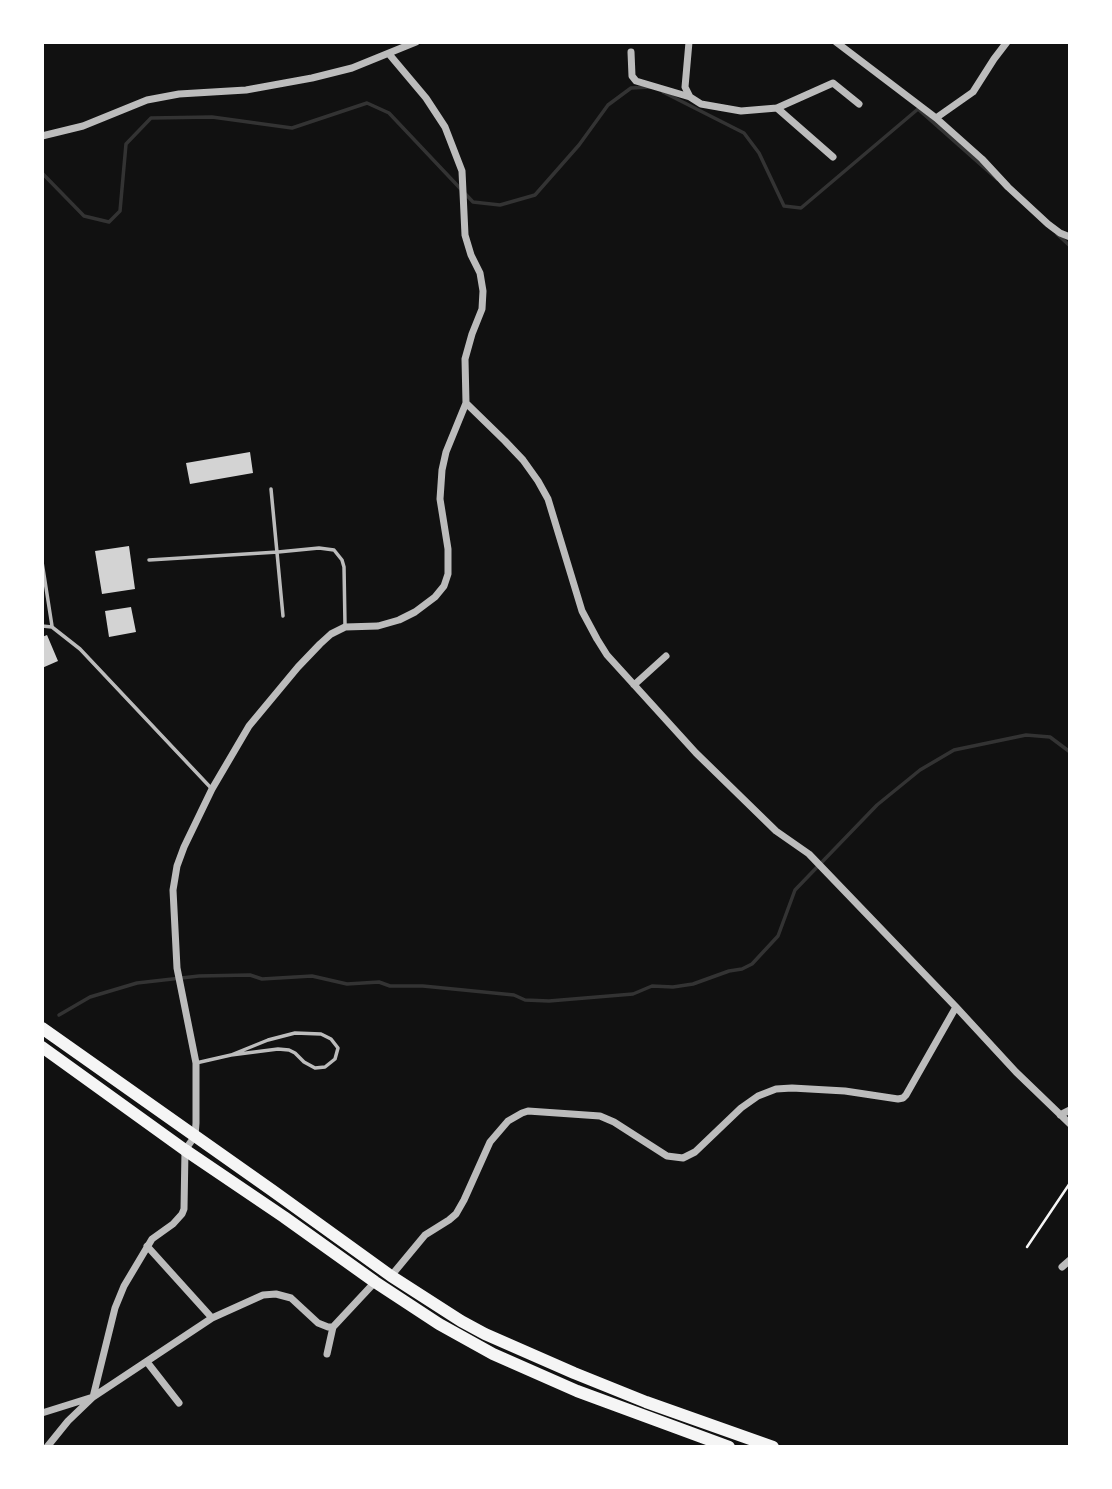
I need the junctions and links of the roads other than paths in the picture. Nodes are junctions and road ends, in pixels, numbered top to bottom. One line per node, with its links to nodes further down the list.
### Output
1 (416, 42): 6 (street)
2 (689, 42): 7 (street)
3 (836, 42): 10 (street)
4 (1007, 42): 10 (street)
5 (631, 52): 7 (street)
6 (389, 54): 11 (street); 14 (street)
7 (690, 97): 9 (street)
8 (859, 104): 9 (street)
9 (777, 108): 12 (street)
10 (936, 118): 13 (street)
11 (42, 136)
12 (833, 157)
13 (1070, 237)
14 (466, 403): 22 (street); 24 (street)
15 (271, 489): 16 (lane)
16 (278, 552): 17 (lane); 19 (lane); 22 (lane)
17 (149, 560)
18 (42, 562): 21 (lane)
19 (283, 615)
20 (42, 626): 21 (lane)
21 (52, 627): 25 (lane)
22 (345, 627): 25 (street)
23 (666, 656): 24 (street)
24 (634, 685): 26 (street)
25 (212, 789): 30 (street)
26 (956, 1007): 32 (street); 39 (street)
27 (42, 1028): 34 (highway)
28 (42, 1047): 35 (highway)
29 (231, 1055): 29 (lane); 30 (lane)
30 (197, 1063): 34 (street)
31 (1070, 1110): 32 (street)
32 (1060, 1115): 33 (street)
33 (1070, 1124)
34 (195, 1136): 35 (street); 39 (highway)
35 (185, 1150): 36 (street); 40 (highway)
36 (147, 1246): 41 (street); 45 (street)
37 (1070, 1260): 38 (street)
38 (1062, 1267)
39 (391, 1276): 50 (highway)
40 (375, 1282): 42 (street); 49 (highway)
41 (212, 1318): 42 (street); 44 (street)
42 (333, 1327): 43 (street)
43 (327, 1354)
44 (147, 1362): 45 (street); 46 (street)
45 (93, 1397): 47 (street); 48 (street)
46 (179, 1403)
47 (42, 1413)
48 (47, 1447)
49 (729, 1447)
50 (773, 1447)

